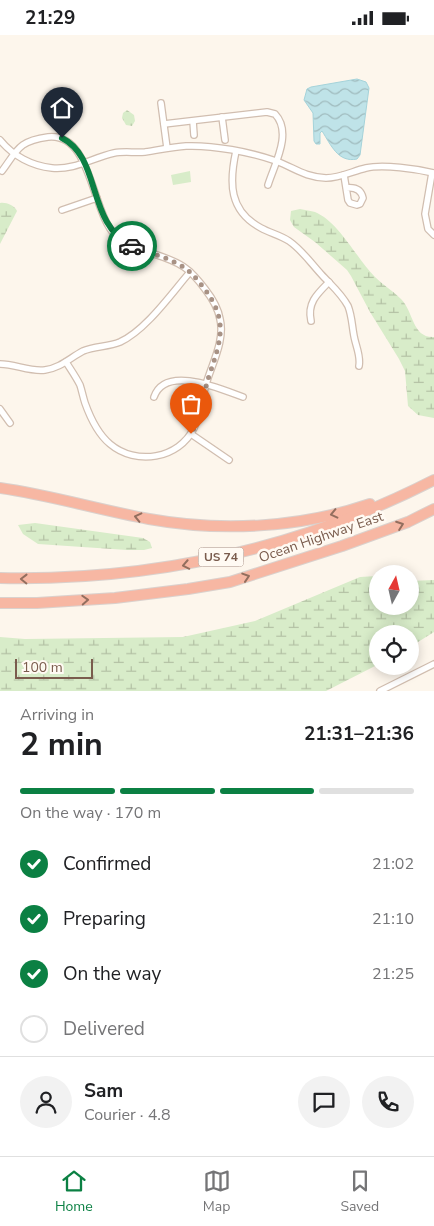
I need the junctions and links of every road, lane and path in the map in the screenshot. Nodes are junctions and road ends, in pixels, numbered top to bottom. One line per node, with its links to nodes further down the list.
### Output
1 (161, 103): 4 (street)
2 (222, 117): 3 (street); 7 (street); 11 (street)
3 (193, 121): 4 (street); 5 (street)
4 (164, 124): 8 (street)
5 (194, 135)
6 (0, 140): 10 (street)
7 (225, 140)
8 (167, 148): 9 (street); 12 (street)
9 (236, 151): 11 (street); 22 (street)
10 (14, 154): 12 (street); 12 (street); 13 (street)
11 (277, 161): 15 (street); 16 (street)
12 (84, 164): 18 (street)
13 (2, 171)
14 (433, 173): 15 (street); 20 (street)
15 (344, 175): 17 (street)
16 (268, 185)
17 (346, 188)
18 (97, 198): 19 (street); 21 (street)
19 (62, 211)
20 (434, 235)
21 (190, 272): 24 (street); 27 (street)
22 (329, 282): 23 (street); 26 (street)
23 (311, 321)
24 (66, 362): 25 (street); 32 (street)
25 (0, 364)
26 (359, 366)
27 (206, 384): 28 (street); 29 (street); 32 (street)
28 (154, 397)
29 (243, 397)
30 (0, 409): 31 (street)
31 (10, 423)
32 (191, 434): 33 (street)
33 (229, 460)
34 (432, 481): 35 (highway, one-way to 35); 37 (highway, US 74, one-way to 37)
35 (0, 489)
36 (434, 509): 38 (highway, Ocean Highway East, one-way to 36)
37 (0, 578)
38 (0, 602)
39 (434, 664): 40 (street)
40 (380, 691)

